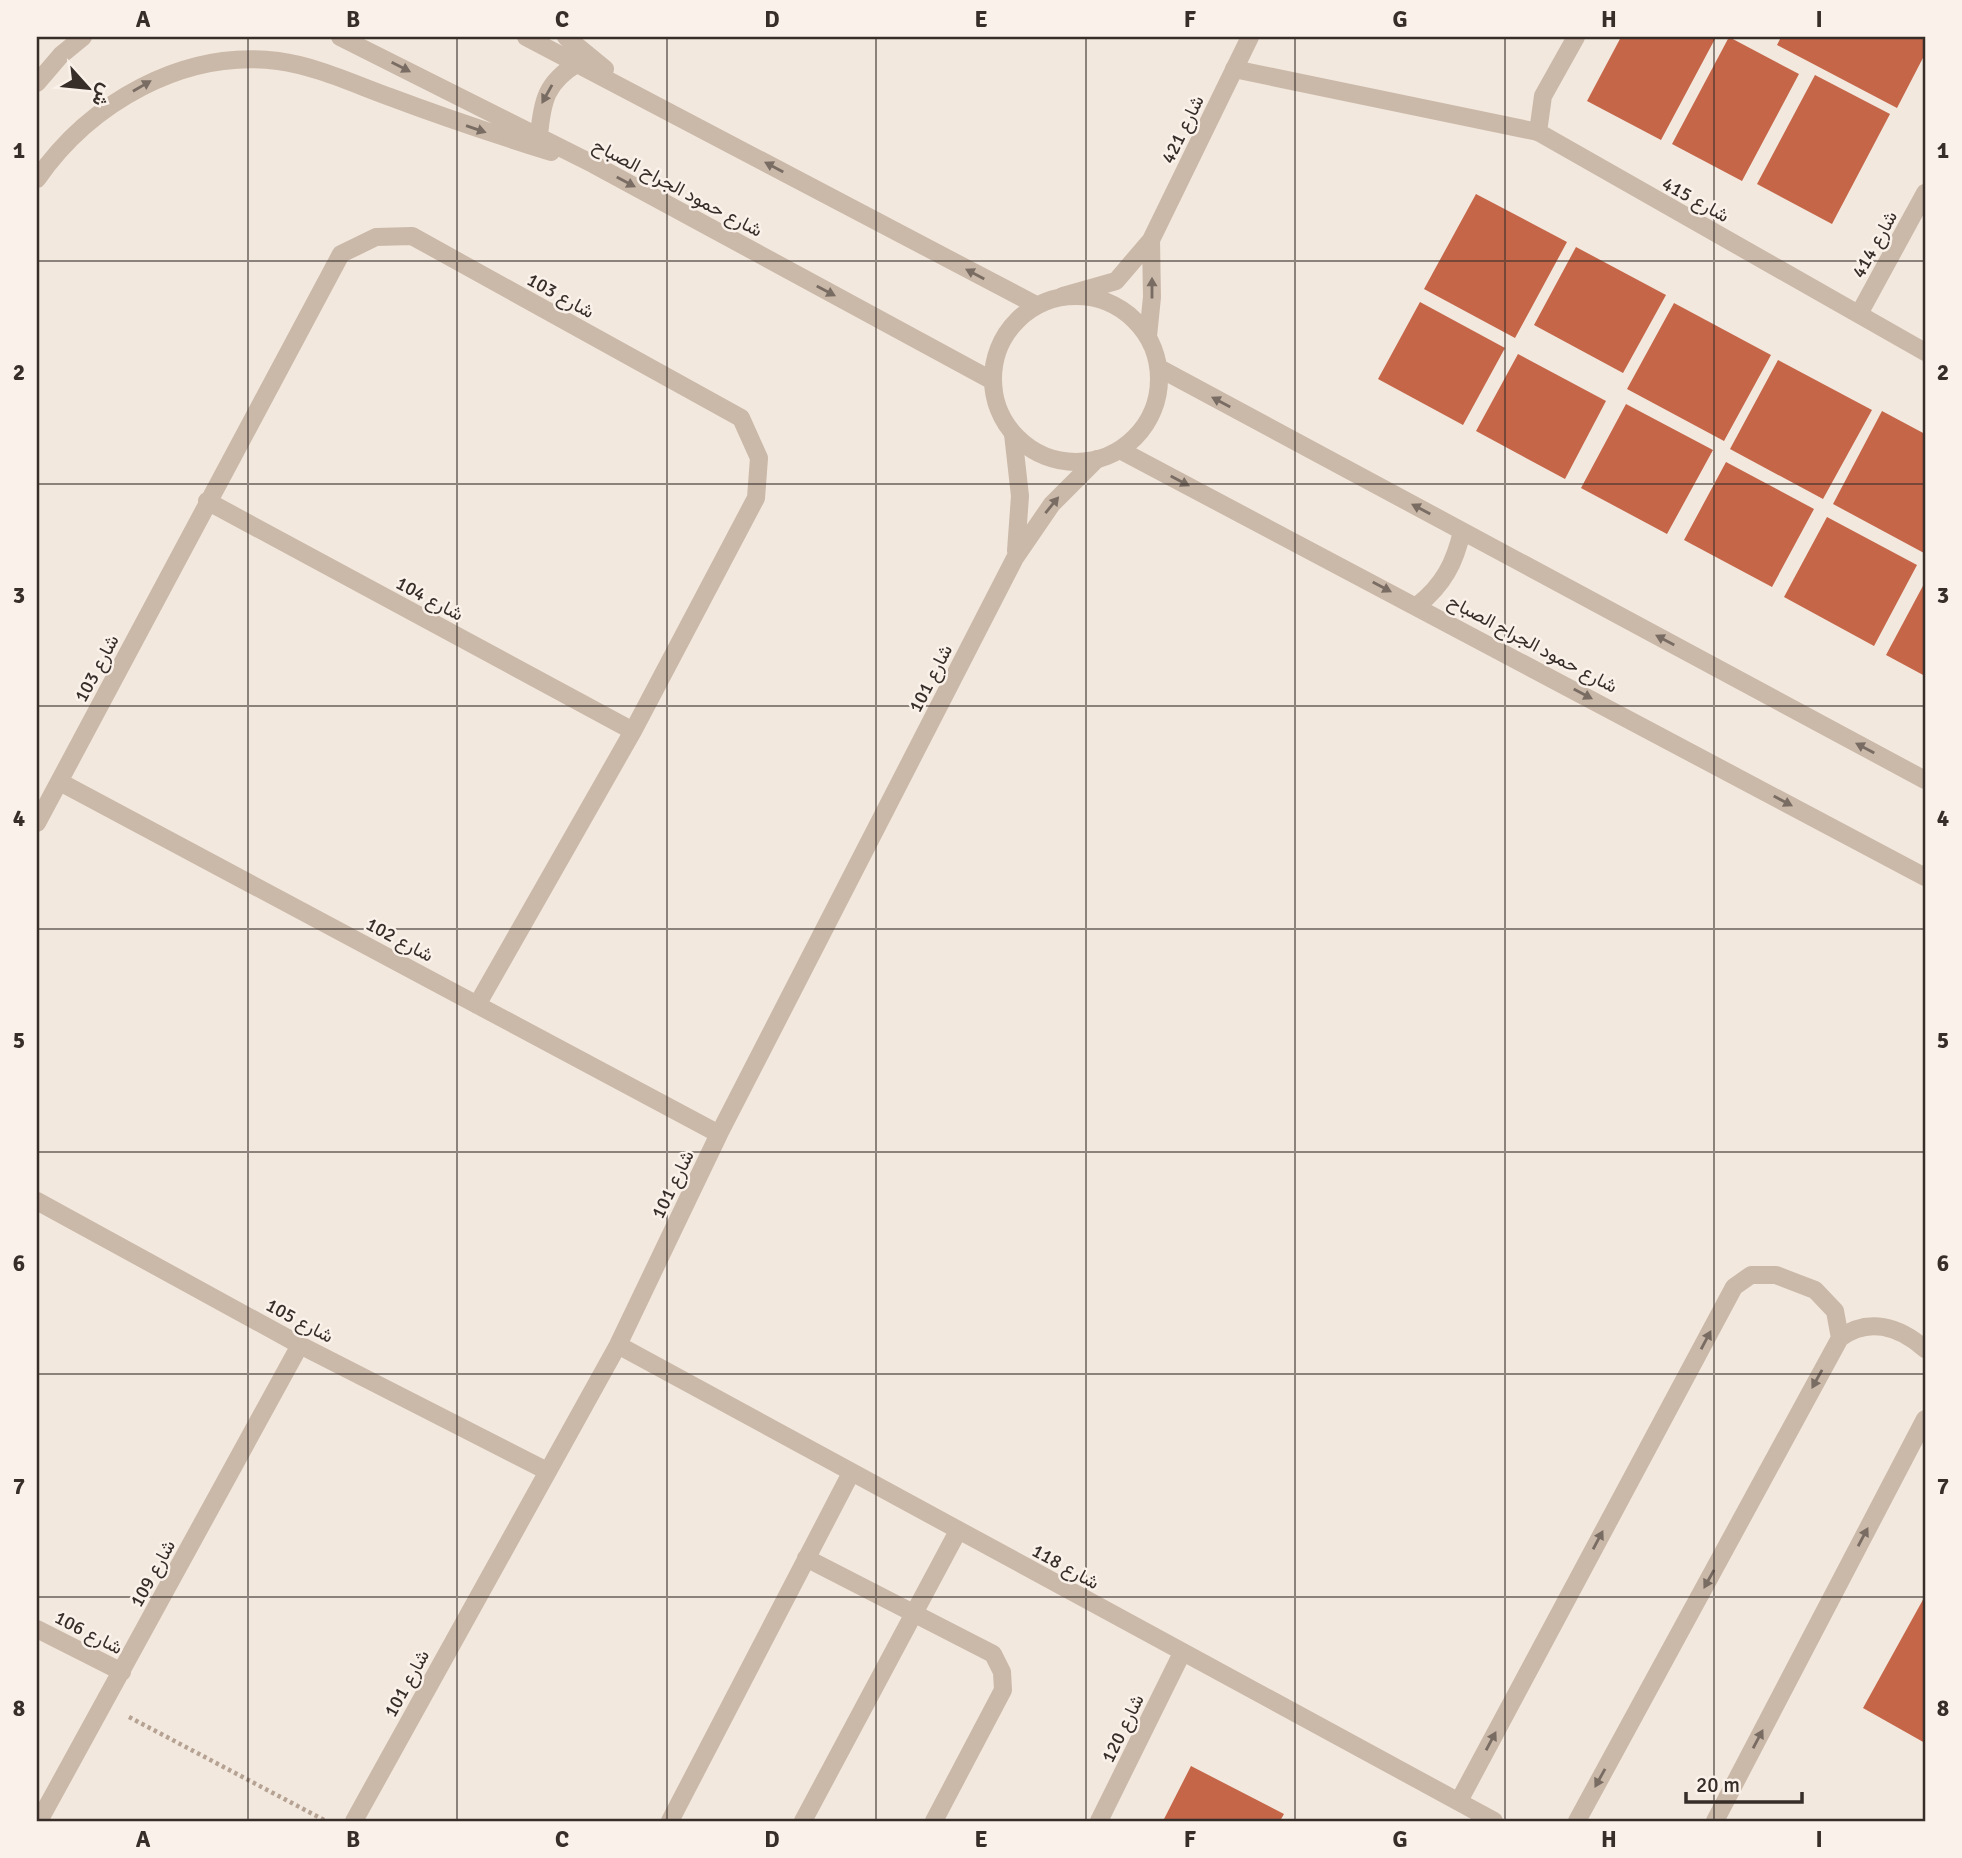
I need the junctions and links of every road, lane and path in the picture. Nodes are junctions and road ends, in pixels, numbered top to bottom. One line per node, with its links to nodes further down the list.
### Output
1 (83, 37): 9 (street)
2 (340, 37): 12 (street, شارع حمود الجراح الصباح, one-way to 12)
3 (526, 37): 7 (street)
4 (566, 37): 10 (street)
5 (1250, 37): 8 (street, شارع 421)
6 (1576, 37): 11 (street)
7 (578, 63): 10 (street); 12 (street, one-way to 12)
8 (1234, 69): 11 (street, شارع 415); 16 (street, شارع 421)
9 (37, 83)
10 (628, 90): 18 (street, one-way to 10)
11 (1538, 132): 19 (street, شارع 415)
12 (539, 136): 13 (street, شارع حمود الجراح الصباح)
13 (593, 164): 14 (street, one-way to 13); 23 (street, شارع حمود الجراح الصباح, one-way to 23)
14 (37, 179)
15 (1925, 193): 19 (street, شارع 414)
16 (1151, 240): 17 (street, شارع 421); 20 (street, شارع 421, one-way to 16)
17 (1063, 296): 18 (street); 20 (street)
18 (1035, 305): 23 (street)
19 (1859, 314): 21 (street, شارع 415)
20 (1148, 336): 22 (street)
21 (1925, 352)
22 (1159, 368): 25 (street); 28 (street, one-way to 22)
23 (993, 381): 24 (street)
24 (1013, 434): 26 (street); 29 (street, شارع 101)
25 (1120, 450): 26 (street); 30 (street, شارع حمود الجراح الصباح, one-way to 30)
26 (1097, 459): 29 (street, شارع 101, one-way to 26)
27 (207, 501): 31 (street, شارع 104); 31 (street, شارع 103); 33 (street, شارع 103)
28 (1462, 531): 30 (street); 32 (street, one-way to 28)
29 (1016, 558): 37 (street, شارع 101)
30 (1418, 606): 35 (street, شارع حمود الجراح الصباح, one-way to 35)
31 (633, 731): 36 (street, شارع 103)
32 (1925, 780)
33 (60, 782): 34 (street, شارع 103); 36 (street, شارع 102)
34 (37, 824)
35 (1925, 877)
36 (477, 1005): 37 (street, شارع 102)
37 (719, 1134): 41 (street, شارع 101)
38 (37, 1201): 40 (street, شارع 105)
39 (1840, 1338): 42 (street); 53 (street, one-way to 39); 62 (street, one-way to 62)
40 (300, 1345): 44 (street, شارع 105); 51 (street, شارع 109)
41 (618, 1345): 44 (street, شارع 101); 45 (street, شارع 118)
42 (1925, 1349)
43 (1925, 1419): 63 (street, one-way to 43)
44 (547, 1471): 56 (street, شارع 101)
45 (851, 1473): 46 (street, شارع 118); 47 (street)
46 (958, 1531): 48 (street); 50 (street, شارع 118)
47 (806, 1558): 48 (street); 57 (street)
48 (915, 1614): 58 (street); 59 (street)
49 (37, 1629): 51 (street, شارع 106)
50 (1182, 1653): 53 (street, شارع 118); 60 (street, شارع 120)
51 (122, 1672): 52 (street, شارع 109)
52 (105, 1704): 54 (street, شارع 109); 55 (path)
53 (1459, 1801): 61 (street, شارع 118)
54 (39, 1821)
55 (327, 1821)
56 (354, 1821)
57 (670, 1821)
58 (803, 1821)
59 (934, 1821)
60 (1099, 1821)
61 (1494, 1821)
62 (1577, 1821)
63 (1715, 1821)

